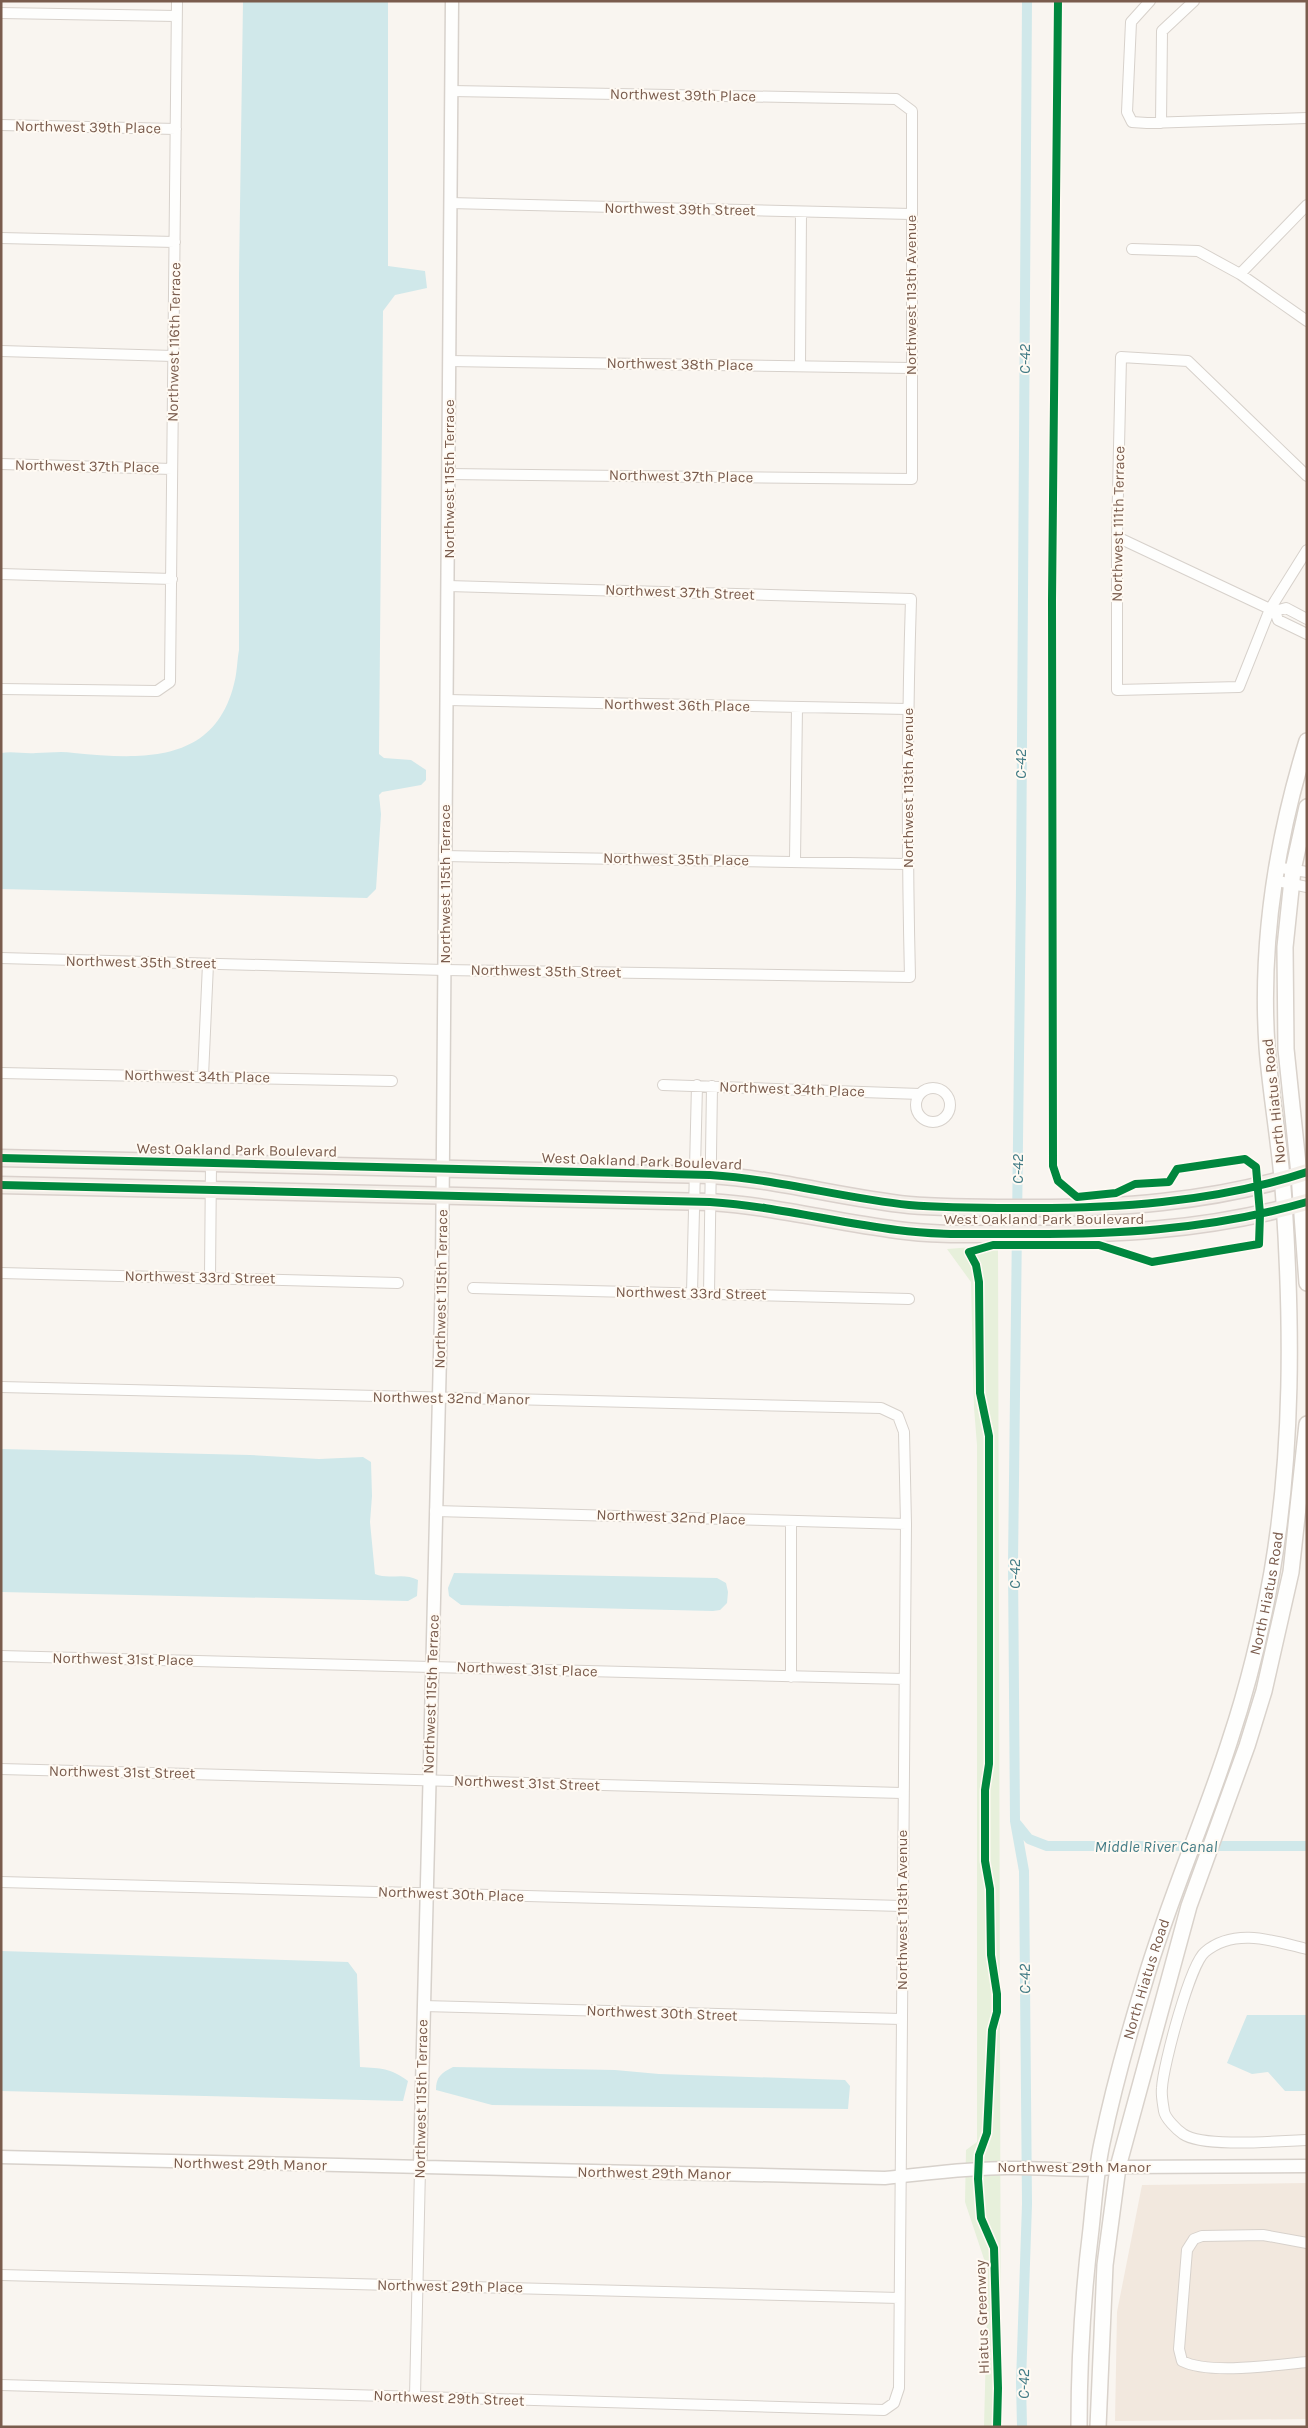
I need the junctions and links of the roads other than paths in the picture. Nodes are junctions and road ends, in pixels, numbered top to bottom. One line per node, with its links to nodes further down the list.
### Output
1 (177, 1): 6 (street, Northwest 116th Terrace)
2 (452, 1): 7 (street, Northwest 115th Terrace)
3 (1150, 1): 10 (street)
4 (1194, 1): 10 (street)
5 (1, 12): 6 (street)
6 (176, 16): 12 (street, Northwest 116th Terrace)
7 (451, 91): 8 (street, Northwest 39th Place); 13 (street, Northwest 115th Terrace)
8 (912, 111): 16 (street, Northwest 113th Avenue)
9 (1307, 118): 10 (street)
10 (1161, 123)
11 (1, 125): 12 (street, Northwest 39th Place)
12 (176, 129): 18 (street, Northwest 116th Terrace)
13 (450, 203): 15 (street, Northwest 39th Street); 24 (street, Northwest 115th Terrace)
14 (1307, 205): 20 (street)
15 (801, 212): 16 (street, Northwest 39th Street); 25 (street)
16 (910, 214): 26 (street, Northwest 113th Avenue)
17 (1, 238): 18 (street)
18 (175, 242): 23 (street, Northwest 116th Terrace)
19 (1132, 249): 20 (street)
20 (1240, 274): 21 (street)
21 (1307, 321)
22 (1, 351): 23 (street)
23 (174, 356): 28 (street, Northwest 116th Terrace)
24 (449, 361): 25 (street, Northwest 38th Place); 29 (street, Northwest 115th Terrace)
25 (800, 366): 26 (street, Northwest 38th Place)
26 (911, 368): 31 (street, Northwest 113th Avenue)
27 (1, 464): 28 (street, Northwest 37th Place)
28 (172, 469): 35 (street, Northwest 116th Terrace)
29 (449, 474): 31 (street, Northwest 37th Place); 36 (street, Northwest 115th Terrace)
30 (1307, 476): 32 (street, Northwest 111th Terrace)
31 (912, 479)
32 (1117, 537): 38 (street); 38 (street, Northwest 111th Terrace)
33 (1307, 550): 38 (street)
34 (1, 574): 35 (street)
35 (172, 579): 41 (street, Northwest 116th Terrace)
36 (448, 586): 37 (street, Northwest 37th Street); 42 (street, Northwest 115th Terrace)
37 (911, 599): 44 (street, Northwest 113th Avenue)
38 (1273, 610): 39 (street); 40 (street)
39 (1307, 619)
40 (1307, 634)
41 (1, 688)
42 (447, 700): 43 (street, Northwest 36th Place); 47 (street, Northwest 115th Terrace)
43 (797, 707): 44 (street, Northwest 36th Place); 48 (street)
44 (908, 709): 49 (street, Northwest 113th Avenue)
45 (1307, 741): 50 (main road, North Hiatus Road)
46 (1307, 807): 51 (main road, North Hiatus Road)
47 (444, 856): 48 (street, Northwest 35th Place); 55 (street, Northwest 115th Terrace)
48 (795, 861): 49 (street, Northwest 35th Place)
49 (907, 864): 56 (street, Northwest 113th Avenue)
50 (1274, 874): 51 (street); 69 (main road, North Hiatus Road)
51 (1297, 875): 52 (street); 67 (main road, North Hiatus Road)
52 (1307, 887)
53 (1, 958): 54 (street, Northwest 35th Street)
54 (208, 964): 55 (street, Northwest 35th Street); 58 (street)
55 (444, 970): 56 (street, Northwest 35th Street); 66 (street, Northwest 115th Terrace)
56 (910, 977)
57 (1, 1073): 58 (street, Northwest 34th Place)
58 (203, 1076): 59 (street, Northwest 34th Place)
59 (392, 1081)
60 (663, 1085): 61 (street, Northwest 34th Place)
61 (697, 1086): 62 (street, Northwest 34th Place); 68 (street)
62 (712, 1086): 63 (street, Northwest 34th Place); 68 (street)
63 (920, 1094)
64 (1, 1158): 65 (main road, West Oakland Park Boulevard)
65 (211, 1163): 66 (main road, West Oakland Park Boulevard); 71 (street)
66 (443, 1169): 68 (main road, West Oakland Park Boulevard); 72 (street, Northwest 115th Terrace)
67 (1303, 1173): 69 (main road, West Oakland Park Boulevard); 74 (main road, North Hiatus Road)
68 (702, 1175): 69 (main road, West Oakland Park Boulevard); 73 (street); 73 (street)
69 (1282, 1178): 75 (main road, North Hiatus Road)
70 (1, 1185): 71 (main road, West Oakland Park Boulevard)
71 (211, 1190): 72 (main road, West Oakland Park Boulevard); 77 (street)
72 (443, 1196): 73 (main road, West Oakland Park Boulevard); 85 (street, Northwest 115th Terrace)
73 (702, 1202): 75 (main road, West Oakland Park Boulevard); 81 (street); 82 (street)
74 (1304, 1203): 75 (main road, West Oakland Park Boulevard); 79 (main road, North Hiatus Road)
75 (1284, 1208): 109 (main road, North Hiatus Road)
76 (1, 1273): 77 (street, Northwest 33rd Street)
77 (210, 1277): 78 (street, Northwest 33rd Street)
78 (398, 1283)
79 (1307, 1284)
80 (473, 1288): 81 (street, Northwest 33rd Street)
81 (692, 1293): 82 (street, Northwest 33rd Street)
82 (709, 1294): 83 (street, Northwest 33rd Street)
83 (909, 1299)
84 (1, 1387): 85 (street, Northwest 32nd Manor)
85 (439, 1398): 86 (street, Northwest 32nd Manor); 88 (street, Northwest 115th Terrace)
86 (898, 1416): 90 (street, Northwest 113th Avenue)
87 (1307, 1424): 107 (main road, North Hiatus Road)
88 (435, 1511): 89 (street, Northwest 32nd Place); 92 (street, Northwest 115th Terrace)
89 (791, 1521): 90 (street, Northwest 32nd Place); 93 (street)
90 (906, 1524): 94 (street, Northwest 113th Avenue)
91 (1, 1656): 92 (street, Northwest 31st Place)
92 (433, 1666): 93 (street, Northwest 31st Place); 96 (street, Northwest 115th Terrace)
93 (791, 1677): 94 (street, Northwest 31st Place)
94 (904, 1679): 97 (street, Northwest 113th Avenue)
95 (1, 1769): 96 (street, Northwest 31st Street)
96 (429, 1780): 97 (street, Northwest 31st Street); 99 (street, Northwest 115th Terrace)
97 (902, 1793): 100 (street, Northwest 113th Avenue)
98 (1, 1882): 99 (street, Northwest 30th Place)
99 (425, 1893): 100 (street, Northwest 30th Place); 102 (street, Northwest 115th Terrace)
100 (902, 1906): 103 (street, Northwest 113th Avenue)
101 (1307, 1950): 104 (street)
102 (423, 2006): 103 (street, Northwest 30th Street); 108 (street, Northwest 115th Terrace)
103 (901, 2019): 110 (street, Northwest 113th Avenue)
104 (1307, 2140)
105 (1, 2157): 108 (street, Northwest 29th Manor)
106 (1307, 2166): 107 (street, Northwest 29th Manor)
107 (1118, 2167): 109 (street, Northwest 29th Manor); 120 (main road, North Hiatus Road)
108 (420, 2168): 110 (street, Northwest 29th Manor); 113 (street, Northwest 115th Terrace)
109 (1097, 2170): 110 (street, Northwest 29th Manor); 119 (main road, North Hiatus Road)
110 (900, 2177): 114 (street, Northwest 113th Avenue)
111 (1307, 2243): 115 (street)
112 (1, 2275): 113 (street, Northwest 29th Place)
113 (417, 2285): 114 (street, Northwest 29th Place); 117 (street, Northwest 115th Terrace)
114 (899, 2298): 118 (street, Northwest 113th Avenue)
115 (1307, 2362)
116 (1, 2385): 117 (street, Northwest 29th Street)
117 (414, 2397): 118 (street, Northwest 29th Street)
118 (894, 2403)
119 (1079, 2427)
120 (1098, 2427)

